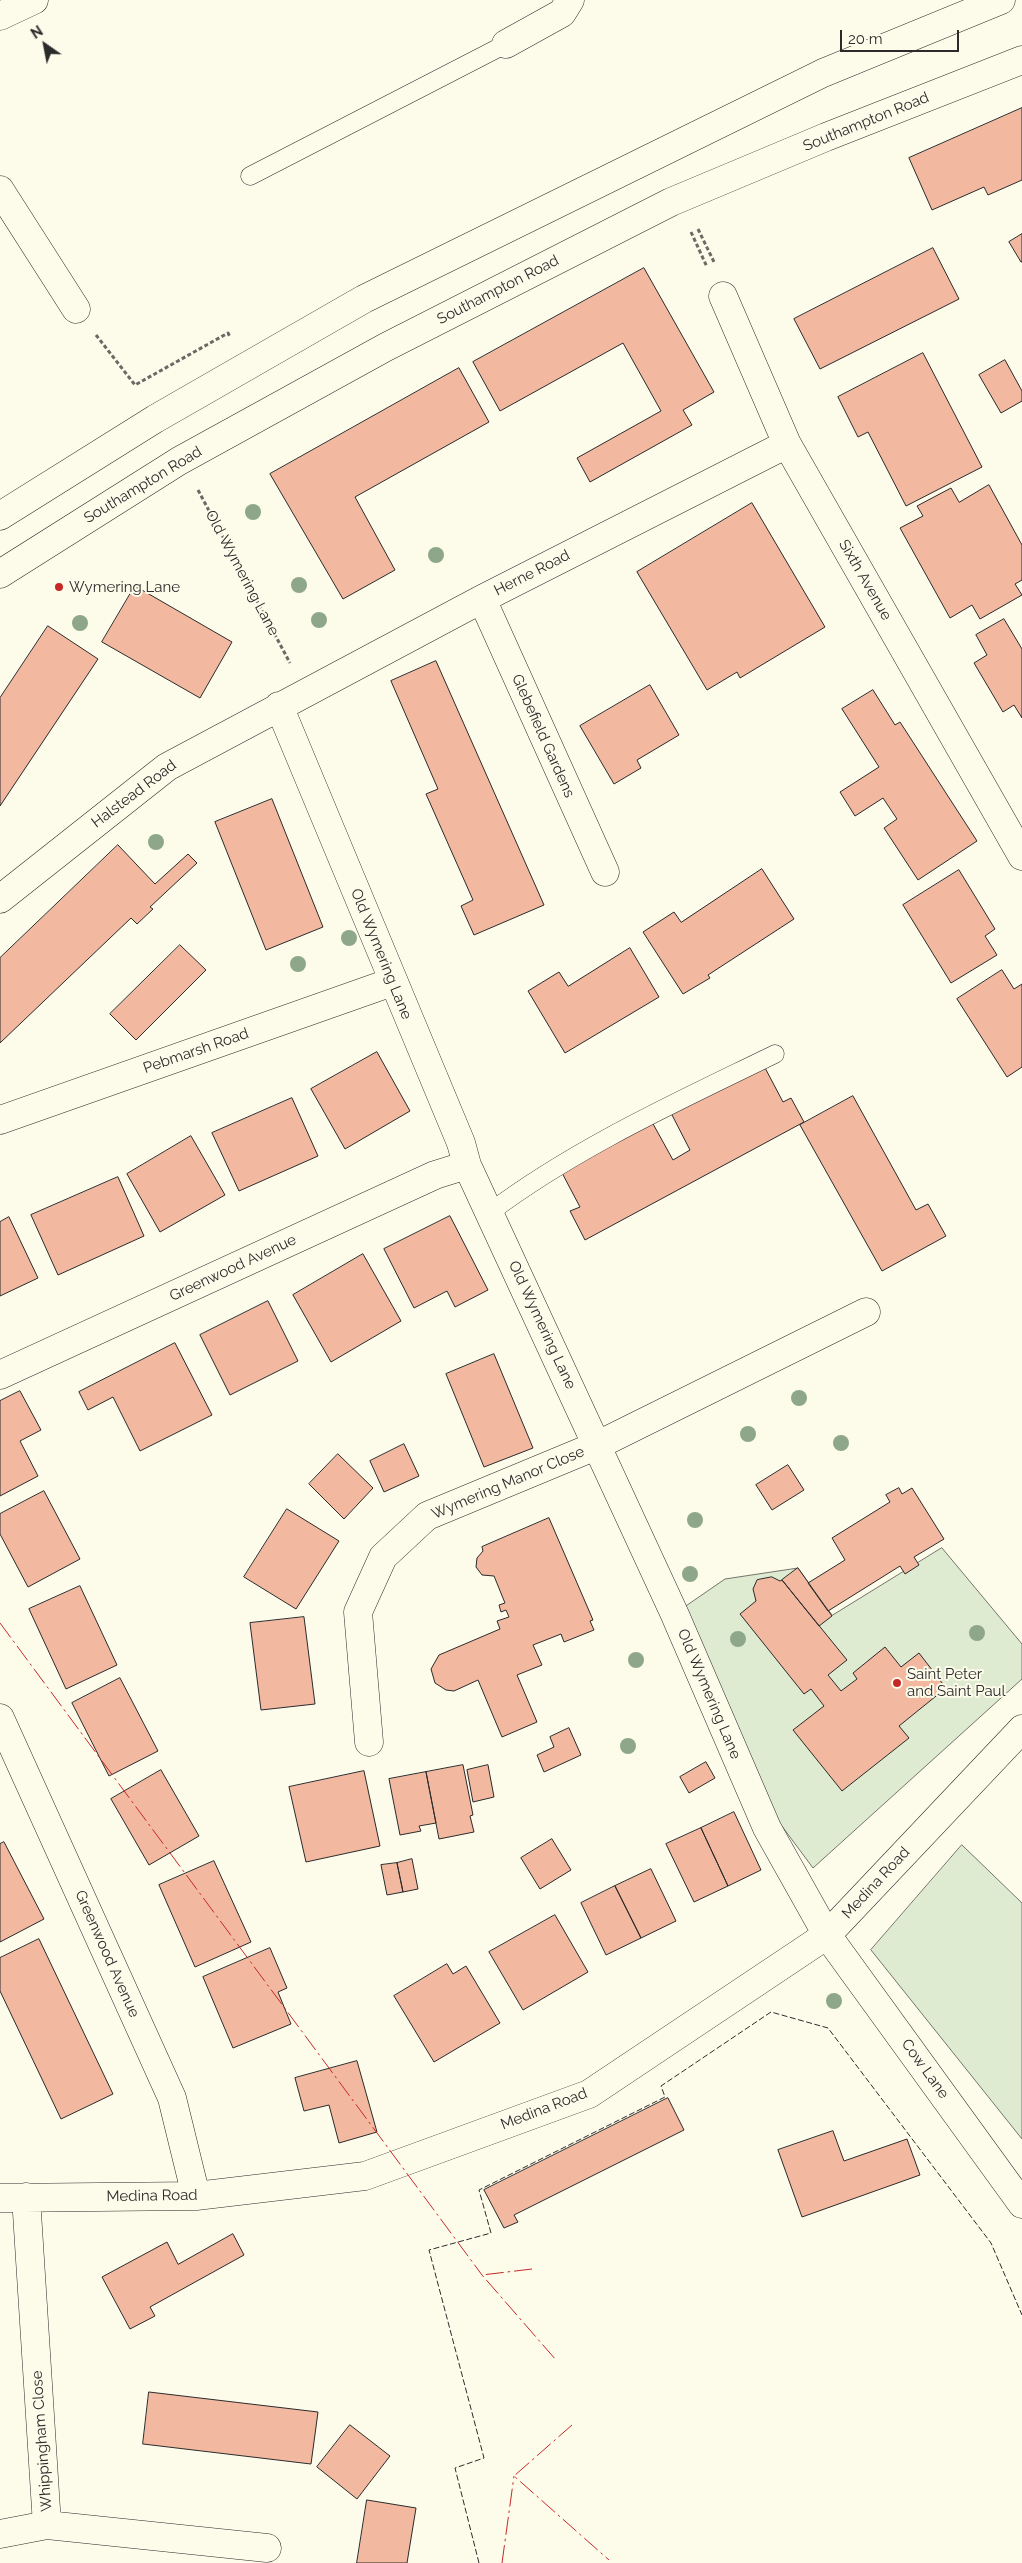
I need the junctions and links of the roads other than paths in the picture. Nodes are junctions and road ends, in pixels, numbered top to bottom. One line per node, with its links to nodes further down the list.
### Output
1 (34, 0): 4 (street)
2 (570, 0): 5 (street)
3 (1001, 0): 12 (street)
4 (0, 16)
5 (506, 44): 7 (lane)
6 (1022, 60): 13 (street, Southampton Road)
7 (250, 176)
8 (0, 190): 10 (street)
9 (723, 296): 11 (street, Sixth Avenue)
10 (76, 309)
11 (787, 444): 14 (street, Herne Road); 16 (street, Sixth Avenue)
12 (0, 516)
13 (0, 574)
14 (482, 599): 15 (street, Herne Road); 17 (street, Glebefield Gardens)
15 (279, 706): 18 (street, Halstead Road); 19 (street, Old Wymering Lane)
16 (1022, 856)
17 (605, 872)
18 (0, 899)
19 (392, 982): 21 (street, Pebmarsh Road); 22 (street, Old Wymering Lane)
20 (775, 1054): 23 (lane)
21 (0, 1120)
22 (467, 1165): 23 (street, Old Wymering Lane); 25 (street, Greenwood Avenue)
23 (490, 1213): 26 (street, Old Wymering Lane)
24 (866, 1312): 26 (street, Wymering Manor Close)
25 (0, 1375)
26 (598, 1445): 29 (street, Wymering Manor Close); 30 (street, Old Wymering Lane)
27 (0, 1718): 31 (street, Greenwood Avenue)
28 (1022, 1728): 30 (street, Medina Road)
29 (369, 1742)
30 (827, 1935): 31 (street, Medina Road); 33 (street, Cow Lane)
31 (196, 2196): 32 (street, Medina Road)
32 (13, 2197): 34 (street, Whippingham Close)
33 (1022, 2204)
34 (47, 2525): 35 (street); 36 (street, Whippingham Close)
35 (0, 2534)
36 (267, 2548)

